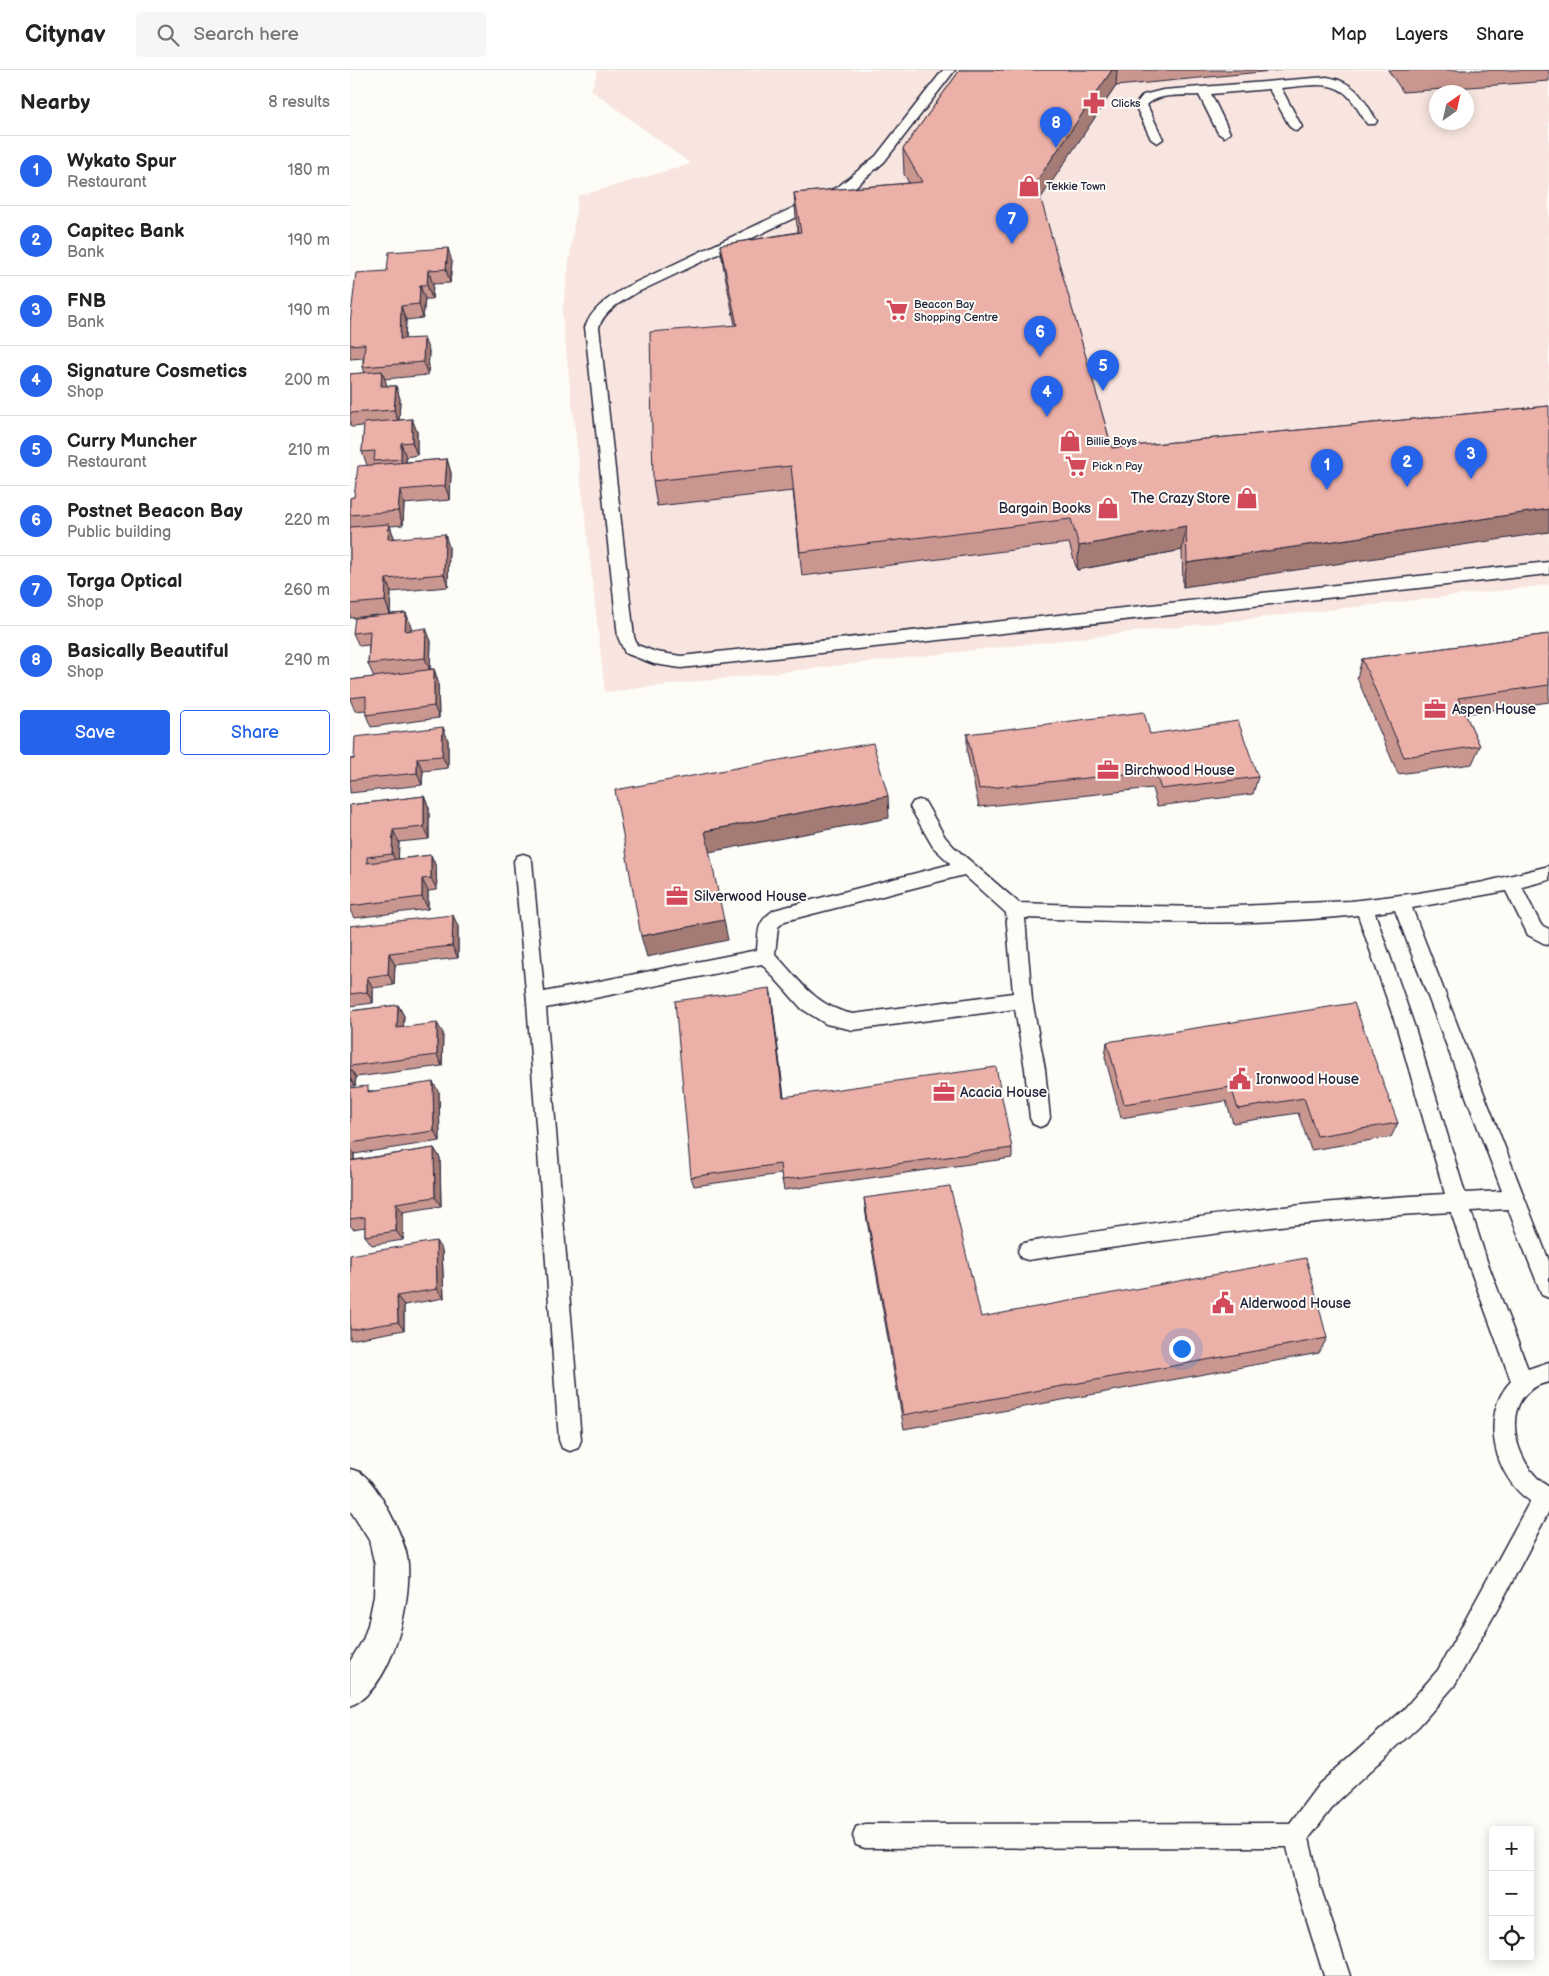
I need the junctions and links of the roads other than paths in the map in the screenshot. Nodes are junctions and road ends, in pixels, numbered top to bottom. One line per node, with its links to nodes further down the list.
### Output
1 (949, 70): 8 (lane)
2 (1273, 85): 3 (lane); 4 (lane); 5 (lane)
3 (1203, 91): 6 (lane); 7 (lane)
4 (1371, 121)
5 (1296, 127)
6 (1224, 133)
7 (1157, 139)
8 (1549, 568)
9 (919, 807): 11 (lane)
10 (523, 860): 20 (lane)
11 (968, 867): 16 (lane); 18 (lane)
12 (1549, 873): 13 (lane)
13 (1512, 884): 14 (lane); 17 (lane)
14 (1401, 903): 15 (lane); 22 (lane)
15 (1364, 907): 16 (lane); 23 (lane)
16 (1015, 910): 19 (lane)
17 (1547, 937)
18 (766, 956): 19 (lane); 20 (lane)
19 (1023, 1000): 21 (lane)
20 (536, 1002): 28 (lane)
21 (1040, 1118)
22 (1514, 1198): 23 (lane); 25 (lane)
23 (1459, 1204): 24 (lane); 27 (lane)
24 (1028, 1251)
25 (1549, 1288)
26 (1549, 1372): 27 (lane)
27 (1523, 1384): 30 (lane)
28 (570, 1440)
29 (350, 1485): 31 (street)
30 (1547, 1499): 32 (lane)
31 (350, 1689)
32 (1296, 1835): 33 (lane); 34 (lane)
33 (865, 1836)
34 (1337, 1976)

